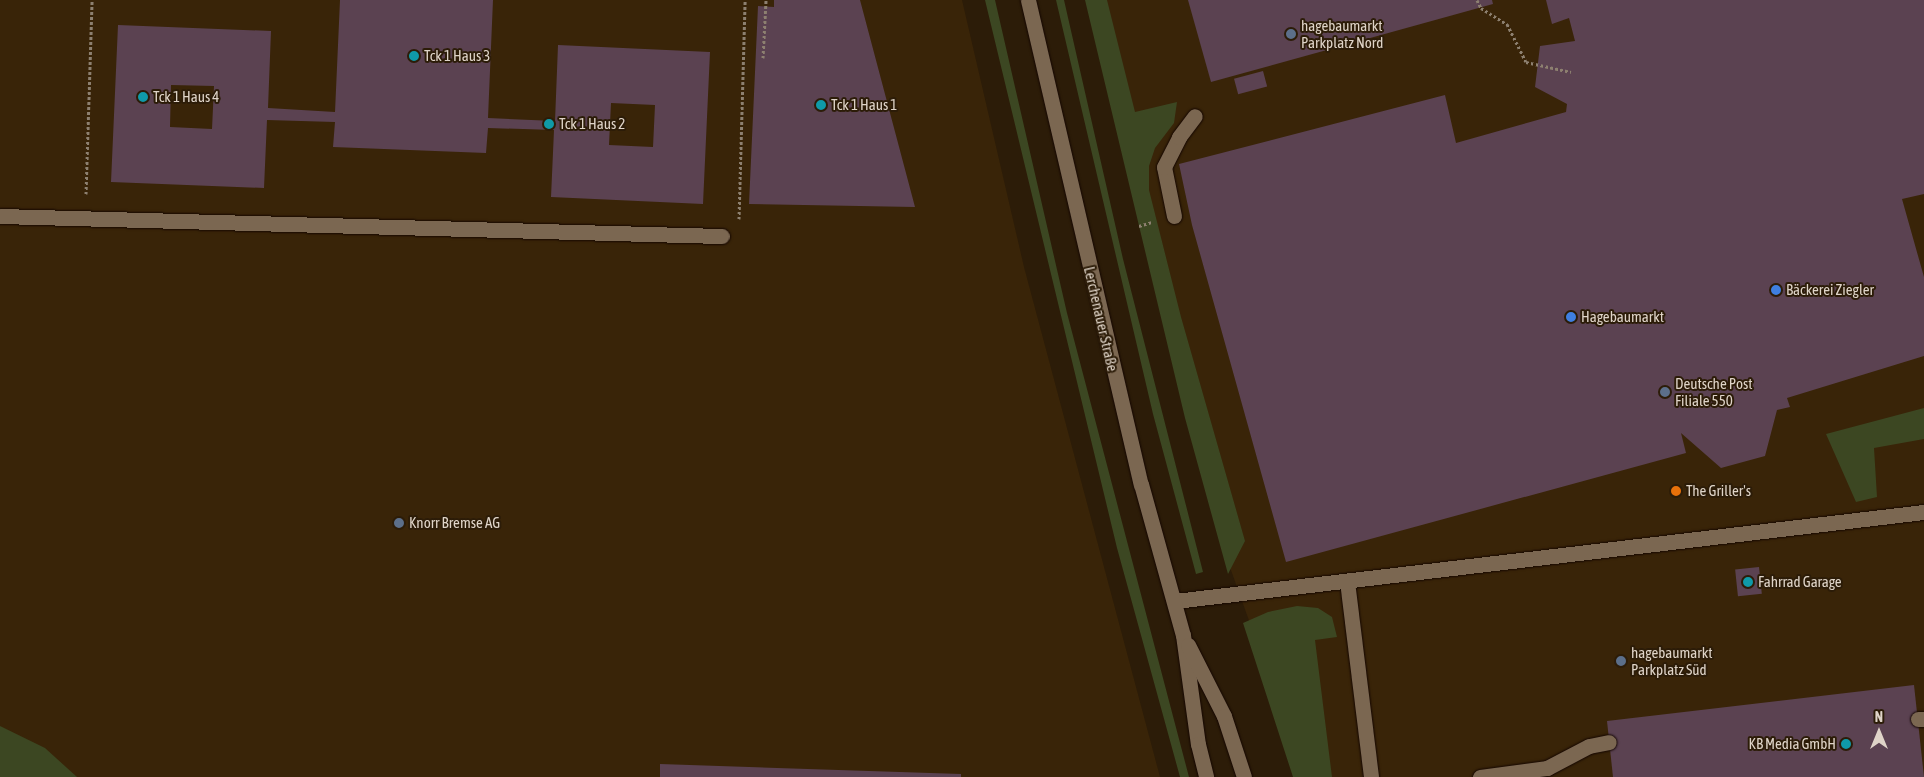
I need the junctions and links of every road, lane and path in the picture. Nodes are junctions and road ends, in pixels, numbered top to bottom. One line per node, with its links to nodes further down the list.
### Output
1 (92, 0): 11 (path)
2 (745, 0): 12 (path)
3 (766, 0): 6 (path)
4 (1028, 0): 15 (main road, Lerchenauer Straße)
5 (1476, 0): 7 (path)
6 (763, 58)
7 (1571, 72)
8 (1196, 116): 10 (main road)
9 (0, 216): 11 (main road)
10 (1174, 216)
11 (86, 219): 12 (main road)
12 (722, 236)
13 (1924, 512): 14 (main road)
14 (1347, 581): 15 (main road); 20 (main road)
15 (1175, 601): 16 (main road, Lerchenauer Straße)
16 (1183, 635): 18 (main road, Lerchenauer Straße); 19 (main road, Lerchenauer Straße)
17 (1609, 742): 21 (main road)
18 (1206, 777)
19 (1244, 777)
20 (1371, 777)
21 (1480, 777)

